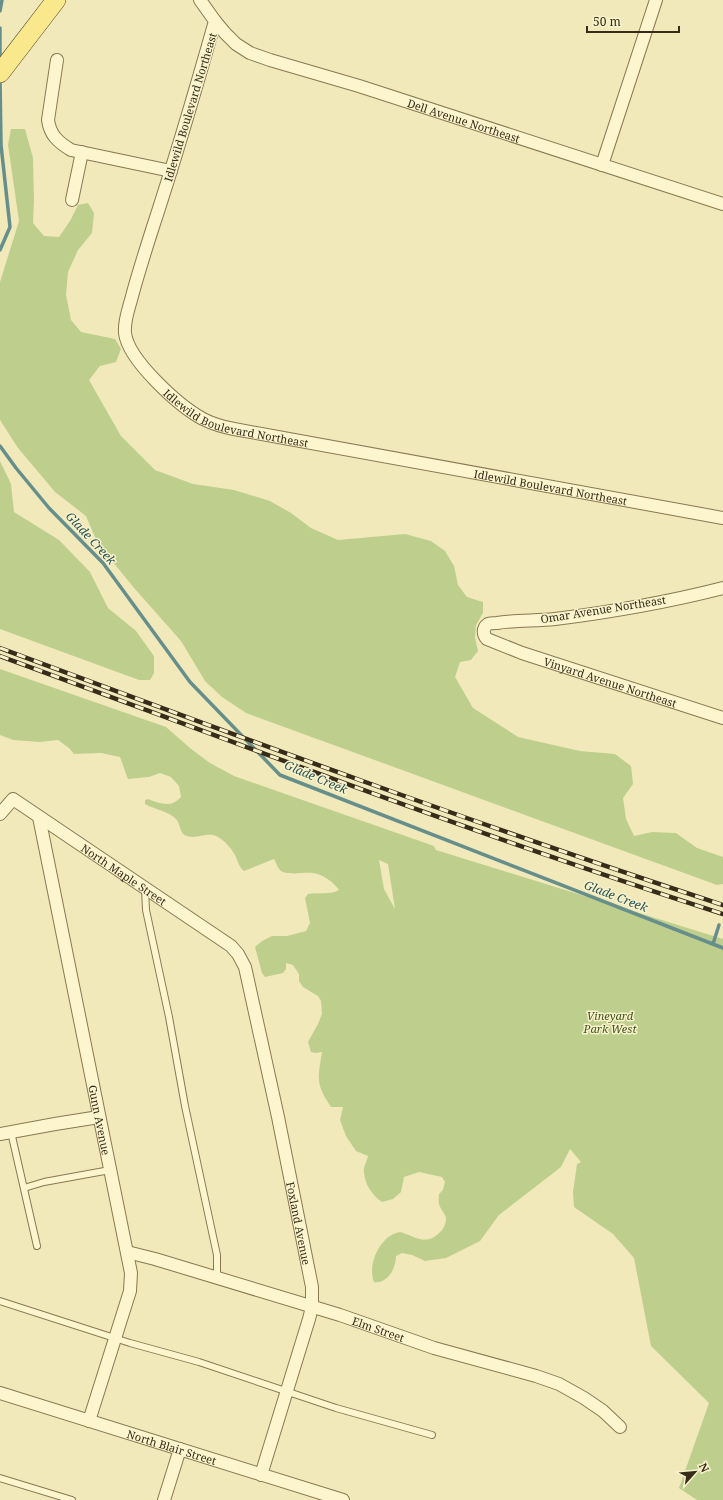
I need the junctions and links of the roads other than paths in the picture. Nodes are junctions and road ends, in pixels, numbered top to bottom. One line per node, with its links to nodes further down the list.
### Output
1 (56, 0): 6 (main road)
2 (200, 0): 4 (street, Idlewild Boulevard Northeast)
3 (656, 0): 8 (street)
4 (215, 21): 8 (street, Dell Avenue Northeast); 9 (street, Idlewild Boulevard Northeast)
5 (57, 60): 7 (street)
6 (0, 72)
7 (82, 152): 9 (street); 10 (street)
8 (602, 165): 11 (street, Dell Avenue Northeast)
9 (171, 171): 12 (street, Idlewild Boulevard Northeast)
10 (72, 200)
11 (723, 204)
12 (723, 518)
13 (723, 588): 14 (street, Omar Avenue Northeast)
14 (497, 643): 15 (street, Vinyard Avenue Northeast)
15 (723, 718)
16 (0, 814): 17 (street, North Maple Street)
17 (39, 817): 18 (street, North Maple Street); 20 (street, Gunn Avenue)
18 (145, 888): 19 (street, North Maple Street); 26 (lane)
19 (245, 967): 28 (street, Foxland Avenue)
20 (99, 1117): 21 (street); 22 (street, Gunn Avenue)
21 (6, 1133): 23 (lane)
22 (110, 1170): 23 (lane); 25 (street, Gunn Avenue)
23 (24, 1188): 24 (lane)
24 (37, 1246)
25 (127, 1252): 26 (street, Elm Street); 29 (street, Gunn Avenue)
26 (217, 1278): 28 (street, Elm Street)
27 (0, 1301): 29 (lane)
28 (312, 1307): 30 (street, Foxland Avenue); 33 (street, Elm Street)
29 (115, 1338): 30 (lane); 32 (street, Gunn Avenue)
30 (287, 1392): 34 (lane); 36 (street, Foxland Avenue)
31 (0, 1393): 32 (street, North Blair Street)
32 (89, 1421): 35 (street, North Blair Street)
33 (620, 1427)
34 (432, 1436)
35 (180, 1449): 36 (street, North Blair Street); 39 (street)
36 (261, 1475): 40 (street, North Blair Street)
37 (0, 1478): 38 (lane)
38 (72, 1500)
39 (164, 1500)
40 (343, 1500)

